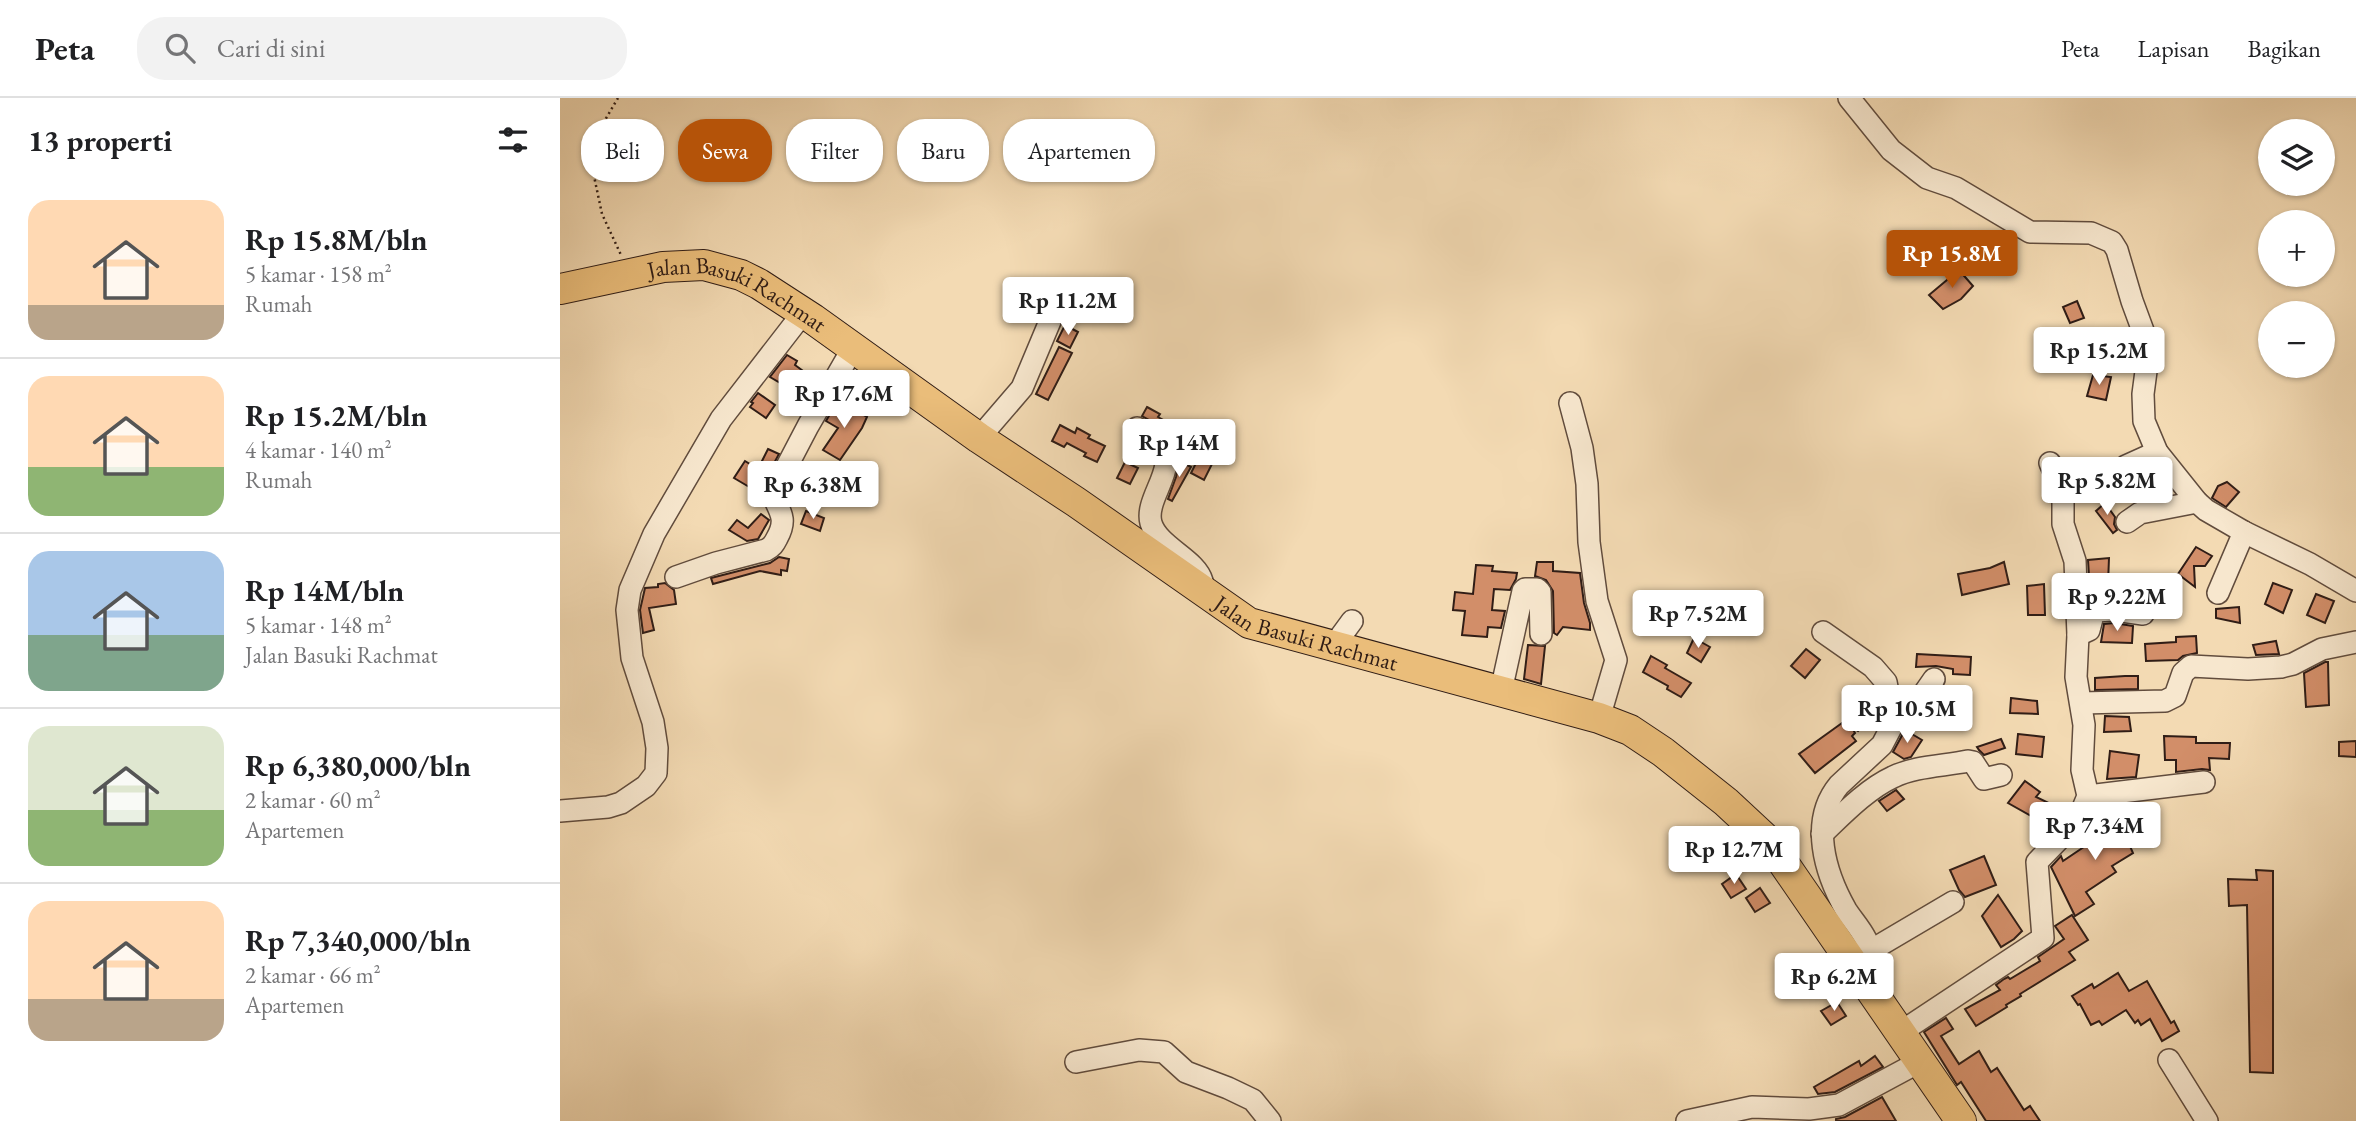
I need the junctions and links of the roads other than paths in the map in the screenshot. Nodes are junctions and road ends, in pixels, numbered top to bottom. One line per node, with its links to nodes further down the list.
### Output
1 (1849, 98): 9 (street)
2 (560, 289): 4 (highway, Jalan Basuki Rachmat)
3 (1061, 295): 8 (street)
4 (803, 313): 5 (highway, Jalan Basuki Rachmat); 34 (street)
5 (853, 348): 8 (highway, Jalan Basuki Rachmat); 15 (street)
6 (1570, 403): 29 (street)
7 (1137, 428): 16 (street)
8 (979, 438): 16 (highway, Jalan Basuki Rachmat)
9 (2157, 452): 11 (street); 12 (street)
10 (2050, 463): 23 (street)
11 (2119, 479)
12 (2197, 502): 13 (street); 14 (street)
13 (2127, 522)
14 (2244, 532): 17 (street); 18 (street)
15 (677, 577)
16 (1200, 590): 25 (highway, Jalan Basuki Rachmat)
17 (2356, 591)
18 (2218, 593)
19 (2143, 614): 23 (street)
20 (1352, 621): 25 (street)
21 (1823, 632): 30 (street)
22 (1541, 634): 27 (street)
23 (2078, 635): 28 (street)
24 (2356, 642): 28 (street)
25 (1342, 649): 27 (highway, Jalan Basuki Rachmat)
26 (1934, 680): 30 (street)
27 (1502, 691): 29 (highway, Jalan Basuki Rachmat)
28 (2081, 703): 33 (street)
29 (1599, 718): 37 (highway, Jalan Basuki Rachmat)
30 (1893, 718): 35 (street)
31 (2001, 775): 35 (street)
32 (2204, 782): 33 (street)
33 (2088, 796): 38 (street)
34 (560, 811)
35 (1822, 834): 37 (street)
36 (1953, 902): 37 (street)
37 (1863, 959): 38 (highway, Jalan Basuki Rachmat)
38 (1901, 1032): 40 (highway, Jalan Basuki Rachmat)
39 (2169, 1060): 46 (street)
40 (1921, 1061): 42 (street); 45 (highway, Jalan Basuki Rachmat)
41 (1076, 1062): 43 (street)
42 (1812, 1115): 44 (street)
43 (1270, 1121)
44 (1687, 1121)
45 (1961, 1121)
46 (2207, 1121)

